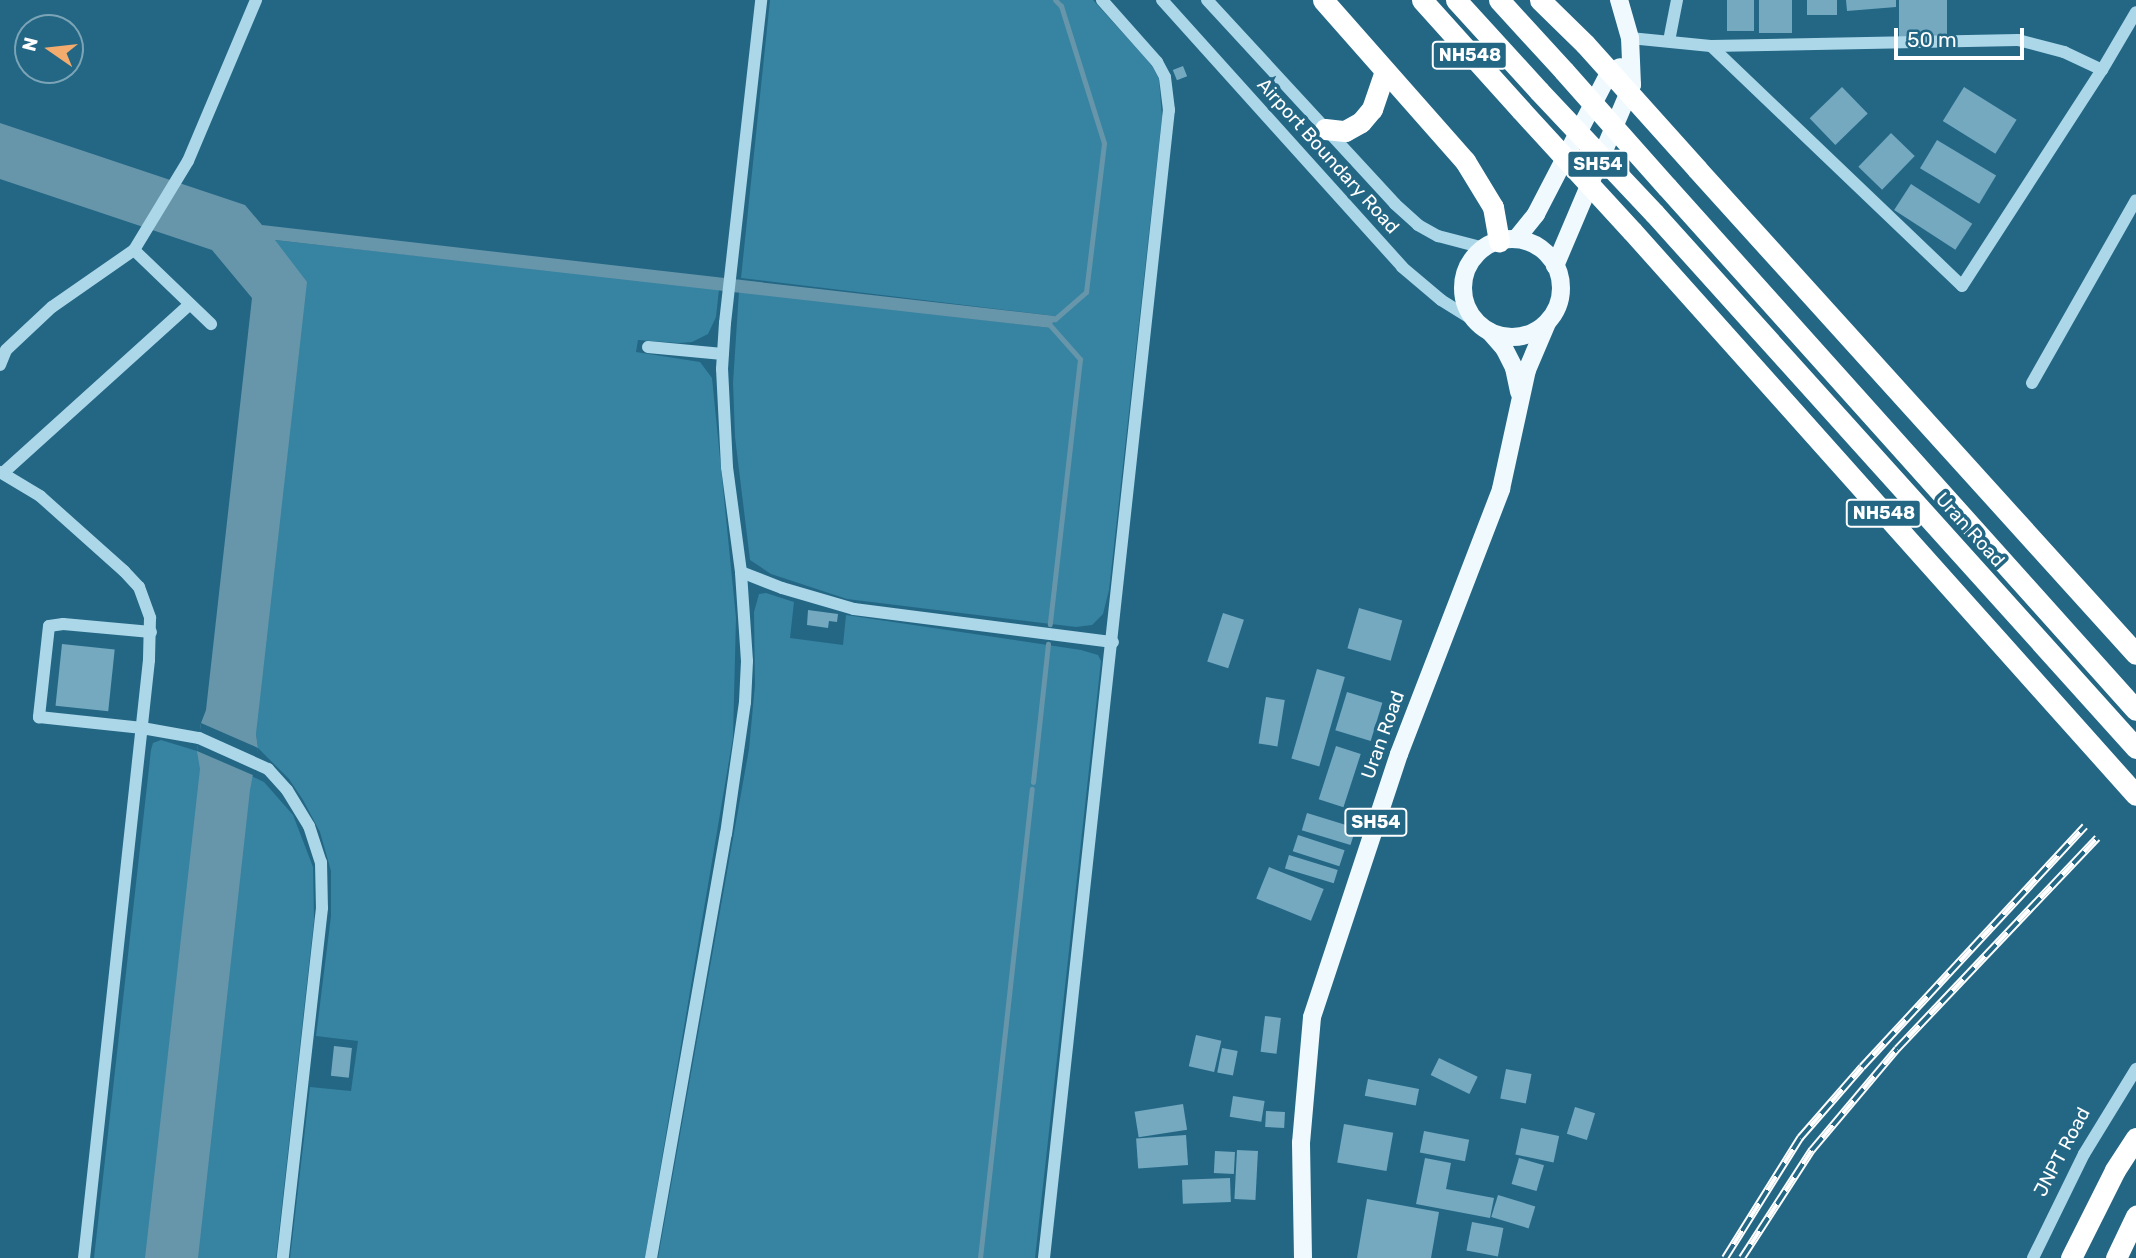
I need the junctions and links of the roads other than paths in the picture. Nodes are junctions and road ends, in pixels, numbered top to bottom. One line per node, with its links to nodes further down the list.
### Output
1 (256, 0): 23 (street)
2 (761, 0): 30 (street)
3 (1102, 0): 37 (street)
4 (1162, 0): 28 (street, Airport Boundary Road)
5 (1207, 0): 20 (street, Airport Boundary Road)
6 (1323, 0): 18 (highway)
7 (1422, 0): 42 (highway, NH548, bridge)
8 (1456, 0): 41 (highway, Uran Road / NH548, bridge)
9 (1499, 0): 39 (highway, Uran Road / NH548, bridge)
10 (1540, 0): 38 (highway, bridge)
11 (1619, 0): 14 (main road, SH54)
12 (1677, 0): 15 (street)
13 (2136, 12): 19 (street)
14 (1630, 38): 15 (street); 17 (main road, SH54)
15 (1669, 41): 16 (street)
16 (1711, 46): 19 (street); 19 (street)
17 (1630, 61): 22 (main road); 24 (main road, SH54)
18 (1385, 71): 20 (highway); 22 (highway)
19 (2102, 71)
20 (1325, 129): 22 (street, Airport Boundary Road)
21 (2136, 200): 32 (street)
22 (1500, 243): 24 (main road); 28 (main road)
23 (134, 250): 25 (street); 31 (street)
24 (1555, 266): 26 (main road)
25 (189, 305): 27 (street); 34 (street)
26 (1547, 323): 28 (main road); 33 (main road, Uran Road)
27 (211, 324)
28 (1484, 328): 33 (main road, Uran Road)
29 (648, 346): 30 (street)
30 (723, 354): 35 (street)
31 (0, 365)
32 (2032, 383)
33 (1520, 399): 50 (main road, Uran Road / SH54)
34 (2, 472): 36 (street)
35 (741, 572): 37 (street); 48 (street)
36 (151, 632): 40 (street); 40 (street)
37 (1113, 642): 49 (street)
38 (2136, 654)
39 (2136, 710)
40 (142, 728): 46 (street); 47 (street)
41 (2136, 748)
42 (2136, 795)
43 (2136, 1069): 51 (street, JNPT Road)
44 (2136, 1138): 52 (highway)
45 (2136, 1216): 53 (highway)
46 (84, 1258)
47 (283, 1258)
48 (651, 1258)
49 (1044, 1258)
50 (1303, 1258)
51 (2033, 1258)
52 (2071, 1258)
53 (2116, 1258)

